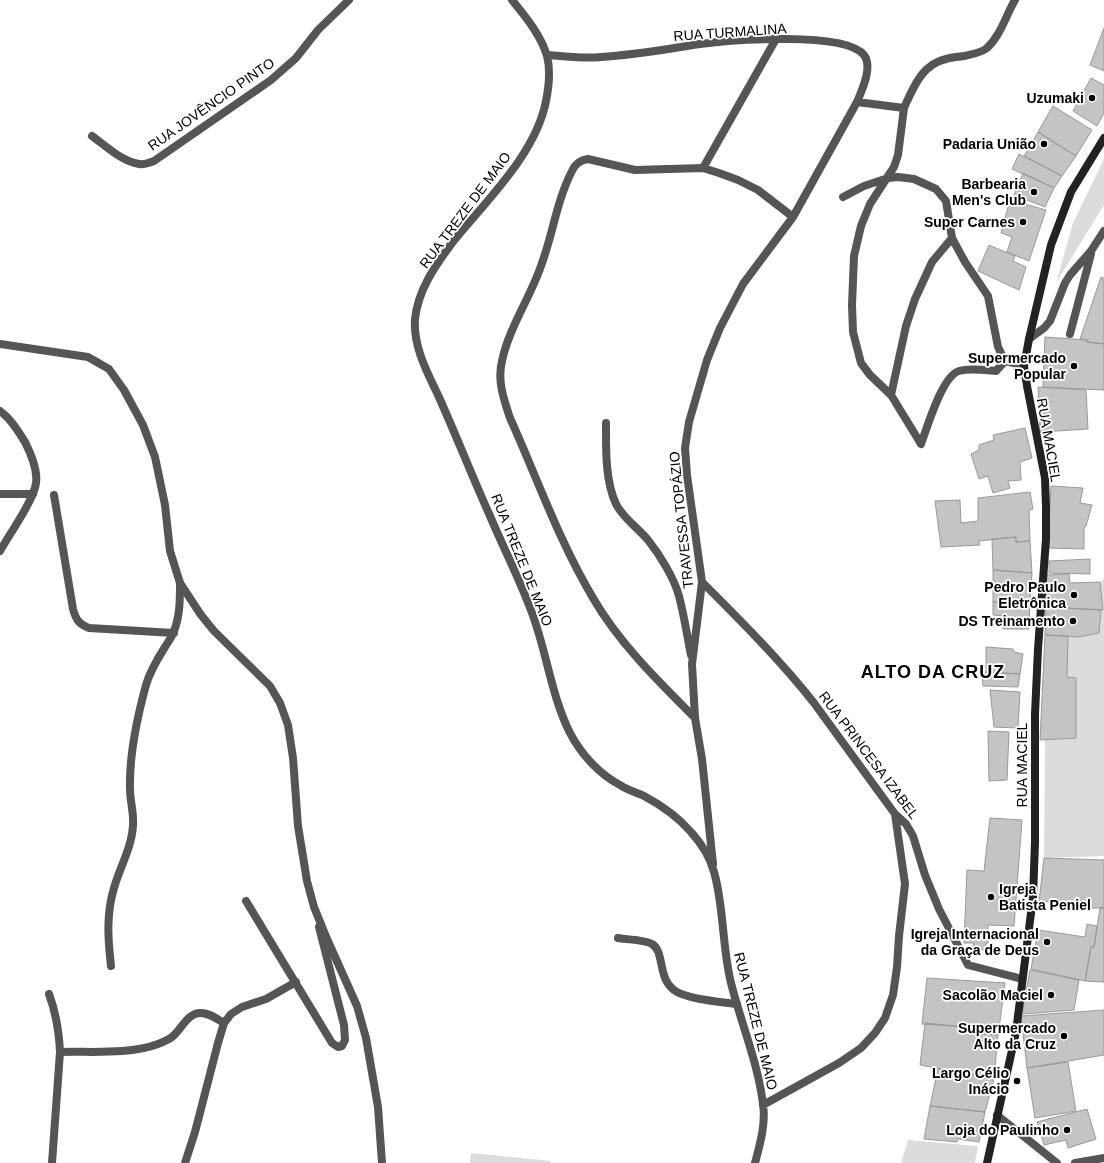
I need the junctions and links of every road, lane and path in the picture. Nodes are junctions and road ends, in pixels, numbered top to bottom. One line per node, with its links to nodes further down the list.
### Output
1 (349, 0): 8 (street, RUA JOVÊNCIO PINTO)
2 (512, 0): 5 (street, RUA TREZE DE MAIO)
3 (1015, 0): 7 (street)
4 (776, 39): 5 (street, RUA TURMALINA); 6 (street, RUA TURMALINA); 10 (street)
5 (547, 55): 35 (street, RUA TREZE DE MAIO)
6 (857, 102): 7 (street); 13 (street, TRAVESSA TOPÁZIO)
7 (904, 108): 11 (street)
8 (92, 136)
9 (1104, 138): 18 (main road, RUA MACIEL)
10 (703, 168): 13 (street); 33 (street)
11 (888, 178): 12 (street); 15 (street); 22 (street)
12 (843, 197)
13 (793, 216): 29 (street, TRAVESSA TOPÁZIO)
14 (1104, 231): 16 (street)
15 (952, 238): 20 (street); 22 (street)
16 (1091, 251): 17 (street); 18 (street)
17 (1070, 334)
18 (1029, 338): 21 (main road, RUA MACIEL)
19 (0, 344): 30 (street)
20 (1005, 361): 21 (street); 22 (street)
21 (1024, 366): 40 (main road, RUA MACIEL)
22 (891, 395)
23 (0, 412): 26 (street)
24 (606, 423): 32 (street)
25 (0, 494): 26 (street)
26 (33, 494): 28 (street)
27 (54, 495): 31 (street)
28 (0, 551)
29 (702, 582): 32 (street, TRAVESSA TOPÁZIO); 34 (street, RUA PRINCESA IZABEL)
30 (180, 583): 31 (street); 37 (street)
31 (174, 632): 39 (street)
32 (692, 664): 33 (street, TRAVESSA TOPÁZIO)
33 (695, 718): 35 (street, TRAVESSA TOPÁZIO)
34 (895, 814): 40 (street, RUA PRINCESA IZABEL); 46 (street)
35 (714, 870): 43 (street, RUA TREZE DE MAIO)
36 (246, 901): 41 (street)
37 (314, 907): 41 (street); 51 (street)
38 (618, 938): 43 (street)
39 (111, 966)
40 (1022, 978): 47 (main road, RUA MACIEL)
41 (296, 982): 44 (street)
42 (50, 994): 45 (street)
43 (737, 1004): 46 (street, RUA TREZE DE MAIO)
44 (224, 1023): 45 (street); 50 (street)
45 (60, 1052): 49 (street)
46 (763, 1105): 52 (street, RUA TREZE DE MAIO)
47 (997, 1115): 53 (main road, RUA MACIEL); 54 (street)
48 (1104, 1158): 55 (street)
49 (52, 1163)
50 (185, 1163)
51 (382, 1163)
52 (755, 1163)
53 (987, 1163)
54 (1057, 1163)
55 (1075, 1163)

